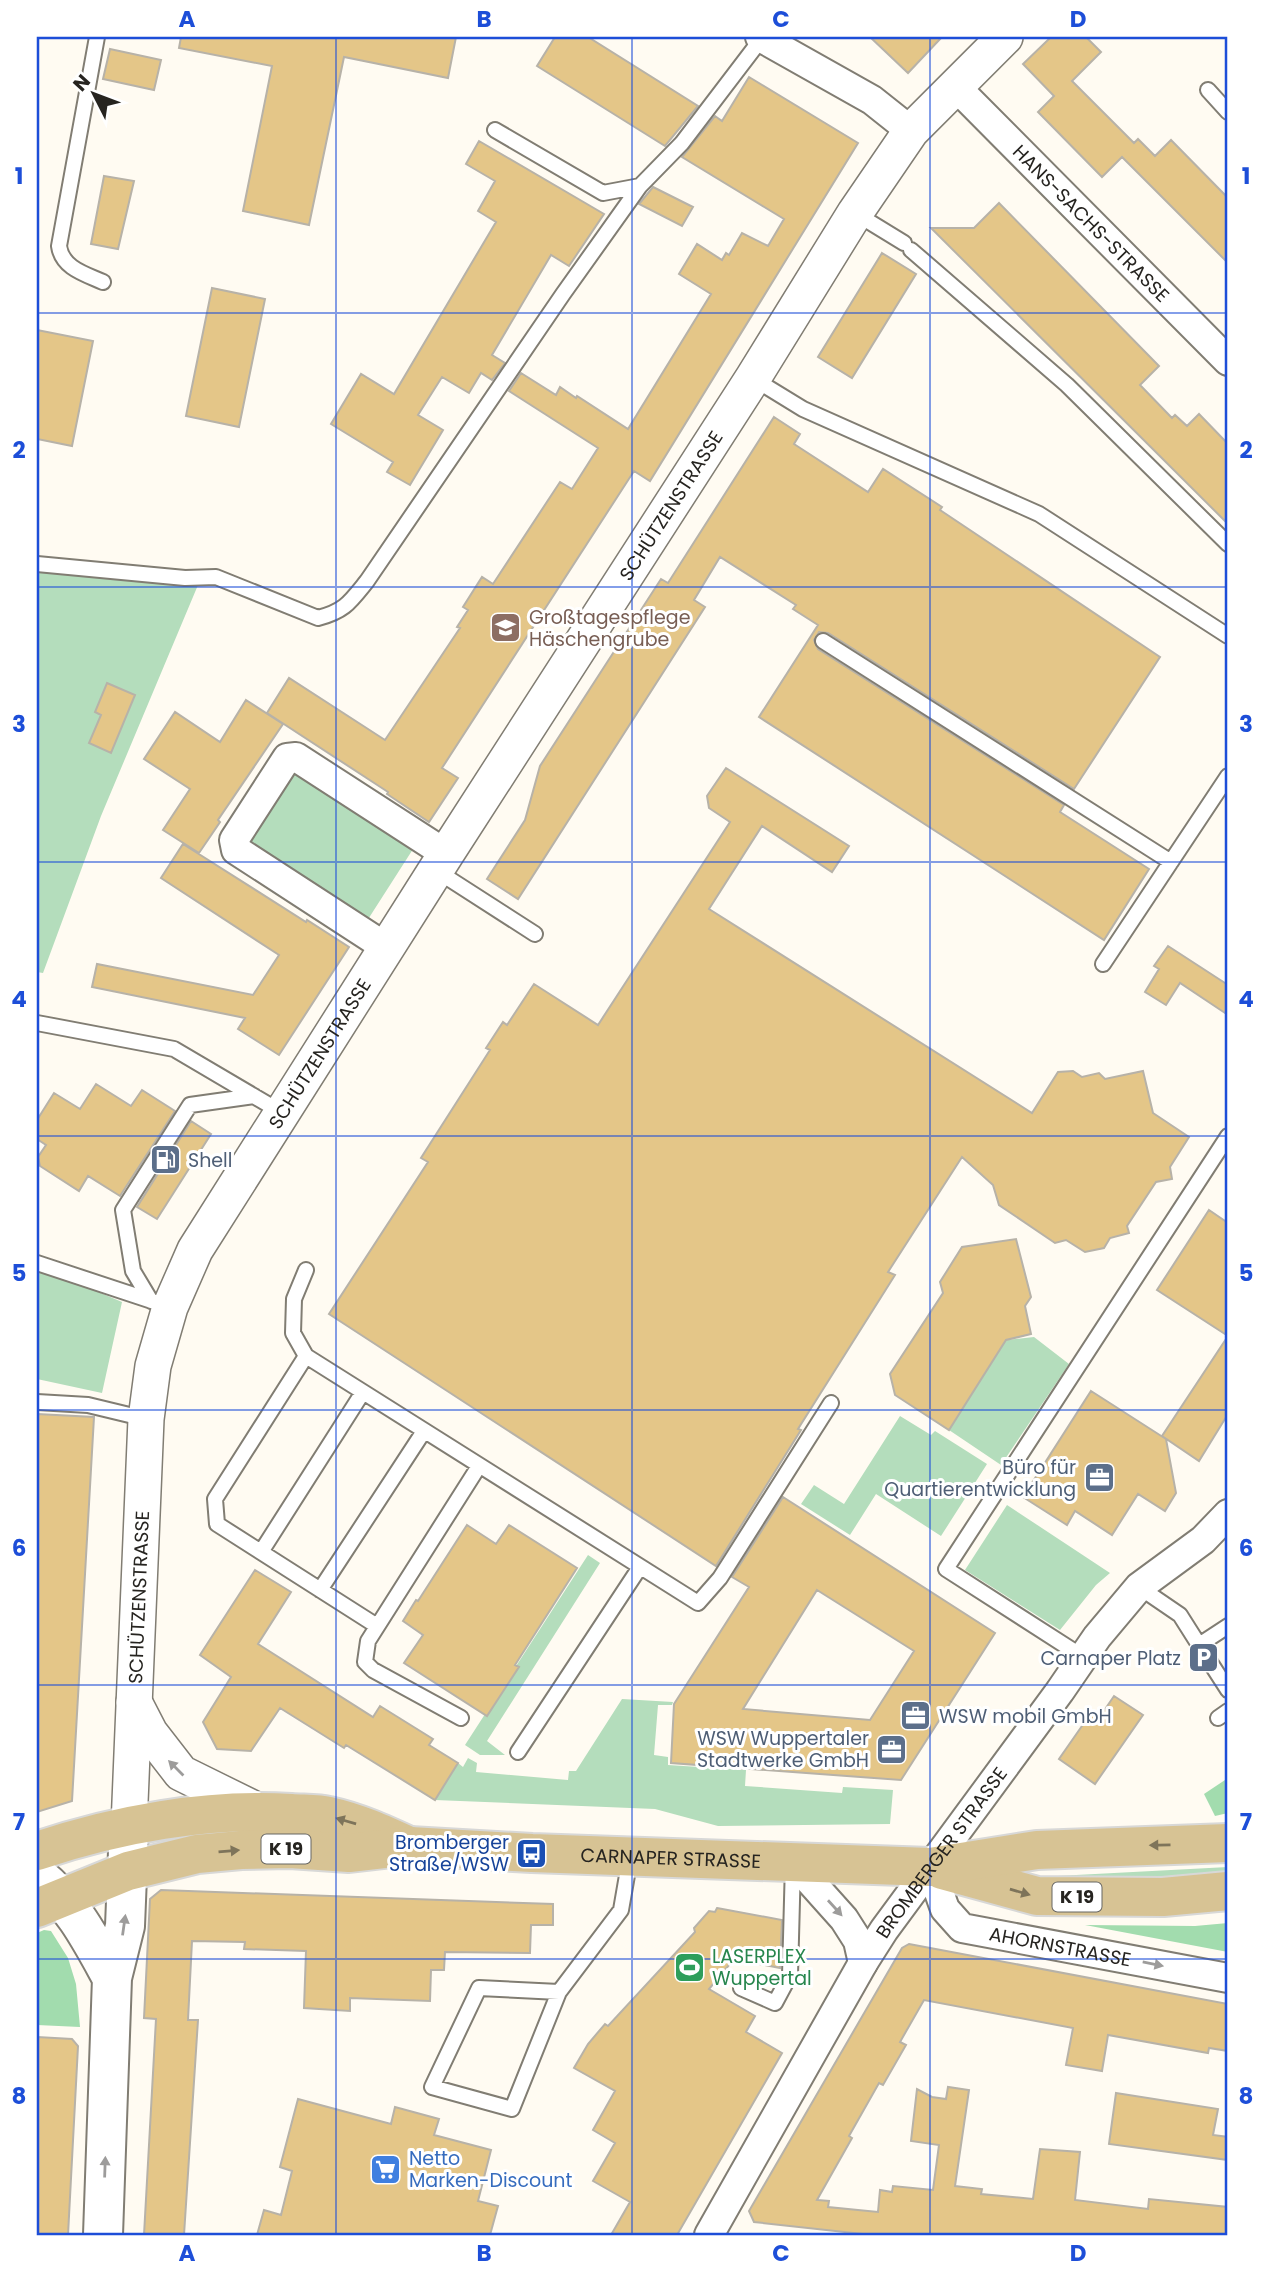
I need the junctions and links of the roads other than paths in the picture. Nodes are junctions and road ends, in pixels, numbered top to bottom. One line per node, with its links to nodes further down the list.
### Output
1 (97, 37): 11 (lane)
2 (761, 37): 8 (street); 9 (lane)
3 (994, 41): 4 (street, SCHÜTZENSTRASSE)
4 (956, 87): 8 (street, SCHÜTZENSTRASSE); 12 (street, HANS-SACHS-STRASSE)
5 (1208, 90): 6 (lane)
6 (1228, 112)
7 (495, 130): 9 (lane)
8 (911, 131): 10 (street, SCHÜTZENSTRASSE)
9 (640, 186): 15 (lane)
10 (855, 214): 13 (street, SCHÜTZENSTRASSE); 14 (lane)
11 (103, 282)
12 (1228, 361)
13 (753, 378): 16 (lane); 19 (street, SCHÜTZENSTRASSE)
14 (1228, 544)
15 (37, 564)
16 (1228, 636)
17 (823, 641): 20 (lane)
18 (1228, 776): 20 (lane)
19 (440, 862): 21 (lane); 22 (street, SCHÜTZENSTRASSE); 22 (street)
20 (1171, 862): 23 (lane)
21 (535, 934)
22 (387, 948): 25 (street, SCHÜTZENSTRASSE)
23 (1103, 964)
24 (37, 1023): 25 (lane)
25 (268, 1104): 29 (street, SCHÜTZENSTRASSE); 29 (lane)
26 (1228, 1136): 45 (lane)
27 (37, 1263): 29 (lane)
28 (306, 1270): 30 (lane)
29 (160, 1304): 34 (street, SCHÜTZENSTRASSE)
30 (306, 1356): 31 (lane); 38 (lane)
31 (363, 1392): 35 (lane); 38 (lane)
32 (37, 1402): 34 (lane)
33 (831, 1403): 39 (lane)
34 (146, 1419): 47 (street, SCHÜTZENSTRASSE)
35 (424, 1431): 36 (lane); 41 (lane)
36 (479, 1465): 39 (lane); 42 (lane)
37 (1228, 1514): 40 (street, BROMBERGER STRASSE)
38 (261, 1552): 41 (lane)
39 (639, 1566): 49 (lane)
40 (1139, 1587): 44 (lane); 45 (street, BROMBERGER STRASSE)
41 (320, 1590): 42 (lane)
42 (377, 1626): 48 (lane)
43 (1228, 1626): 44 (lane)
44 (1199, 1645): 46 (lane)
45 (1083, 1657): 57 (street, BROMBERGER STRASSE)
46 (1228, 1690)
47 (134, 1702): 50 (street, one-way to 47); 51 (street, SCHÜTZENSTRASSE)
48 (461, 1718)
49 (518, 1752)
50 (258, 1811): 51 (main road, CARNAPER STRASSE / K 19); 53 (main road, CARNAPER STRASSE / K 19, one-way to 50)
51 (129, 1826): 54 (main road, CARNAPER STRASSE / K 19); 58 (main road, SCHÜTZENSTRASSE)
52 (1228, 1843): 57 (main road, CARNAPER STRASSE / K 19, one-way to 57)
53 (410, 1846): 55 (main road, CARNAPER STRASSE / K 19); 58 (main road, CARNAPER STRASSE / K 19, one-way to 53)
54 (37, 1851)
55 (631, 1857): 56 (main road, CARNAPER STRASSE / K 19); 65 (lane)
56 (793, 1862): 57 (main road, CARNAPER STRASSE / K 19); 61 (street, one-way to 61); 64 (lane)
57 (930, 1867): 59 (main road, CARNAPER STRASSE / K 19, one-way to 59); 61 (street, BROMBERGER STRASSE); 63 (street, AHORNSTRASSE, one-way to 63)
58 (128, 1871): 60 (main road, CARNAPER STRASSE / K 19); 62 (main road, SCHÜTZENSTRASSE, one-way to 58)
59 (1228, 1891)
60 (45, 1893): 62 (main road)
61 (863, 1963): 67 (street, BROMBERGER STRASSE)
62 (112, 1978): 66 (main road, SCHÜTZENSTRASSE, one-way to 62)
63 (1228, 1978)
64 (741, 1988)
65 (559, 1992): 65 (lane)
66 (103, 2235)
67 (709, 2235)

